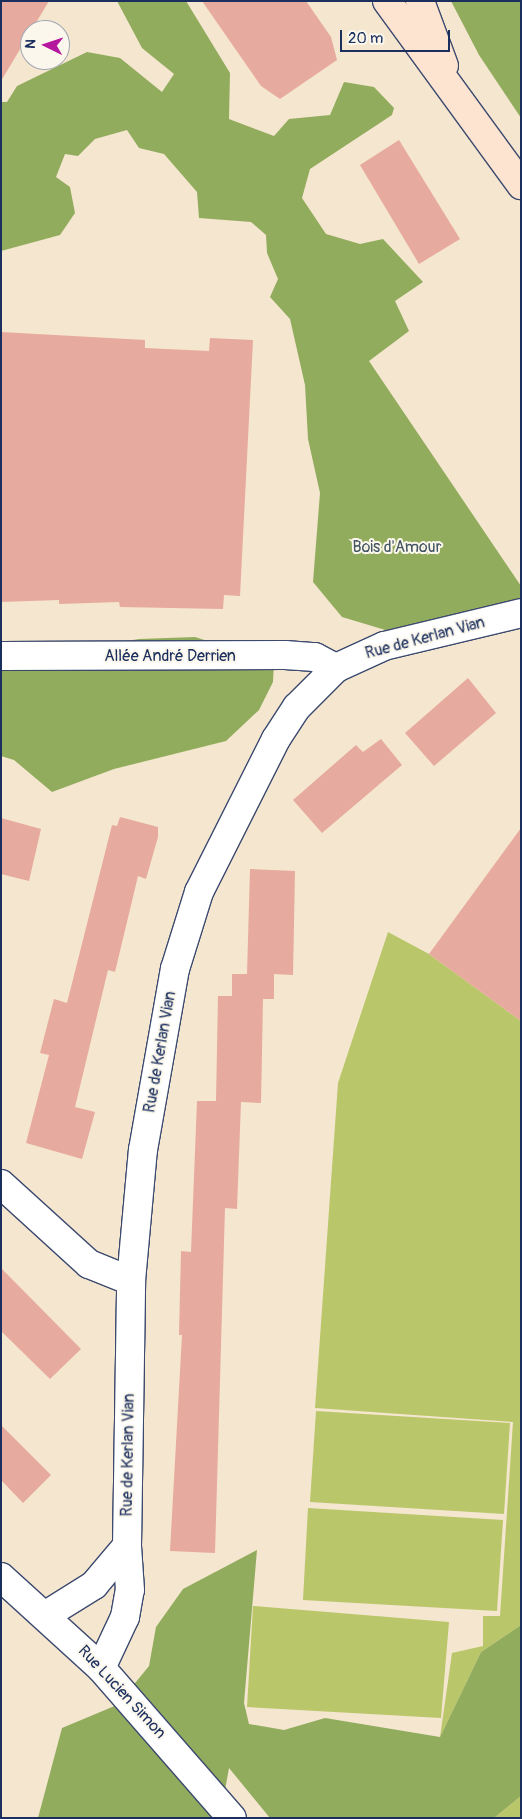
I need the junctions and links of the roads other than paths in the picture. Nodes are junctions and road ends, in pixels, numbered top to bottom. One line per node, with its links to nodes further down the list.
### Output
1 (387, 1): 3 (main road)
2 (420, 1): 3 (main road)
3 (451, 87): 4 (main road)
4 (521, 185)
5 (521, 613): 7 (street, Rue de Kerlan Vian)
6 (1, 656): 7 (street, Allée André Derrien)
7 (326, 663): 9 (street, Rue de Kerlan Vian)
8 (1, 1184): 9 (street)
9 (131, 1281): 10 (street, Rue de Kerlan Vian)
10 (127, 1546): 12 (street); 13 (street, Rue de Kerlan Vian)
11 (1, 1577): 12 (street, Rue Lucien Simon)
12 (46, 1615): 13 (street, Rue Lucien Simon)
13 (101, 1668): 14 (street, Rue Lucien Simon)
14 (232, 1818)

